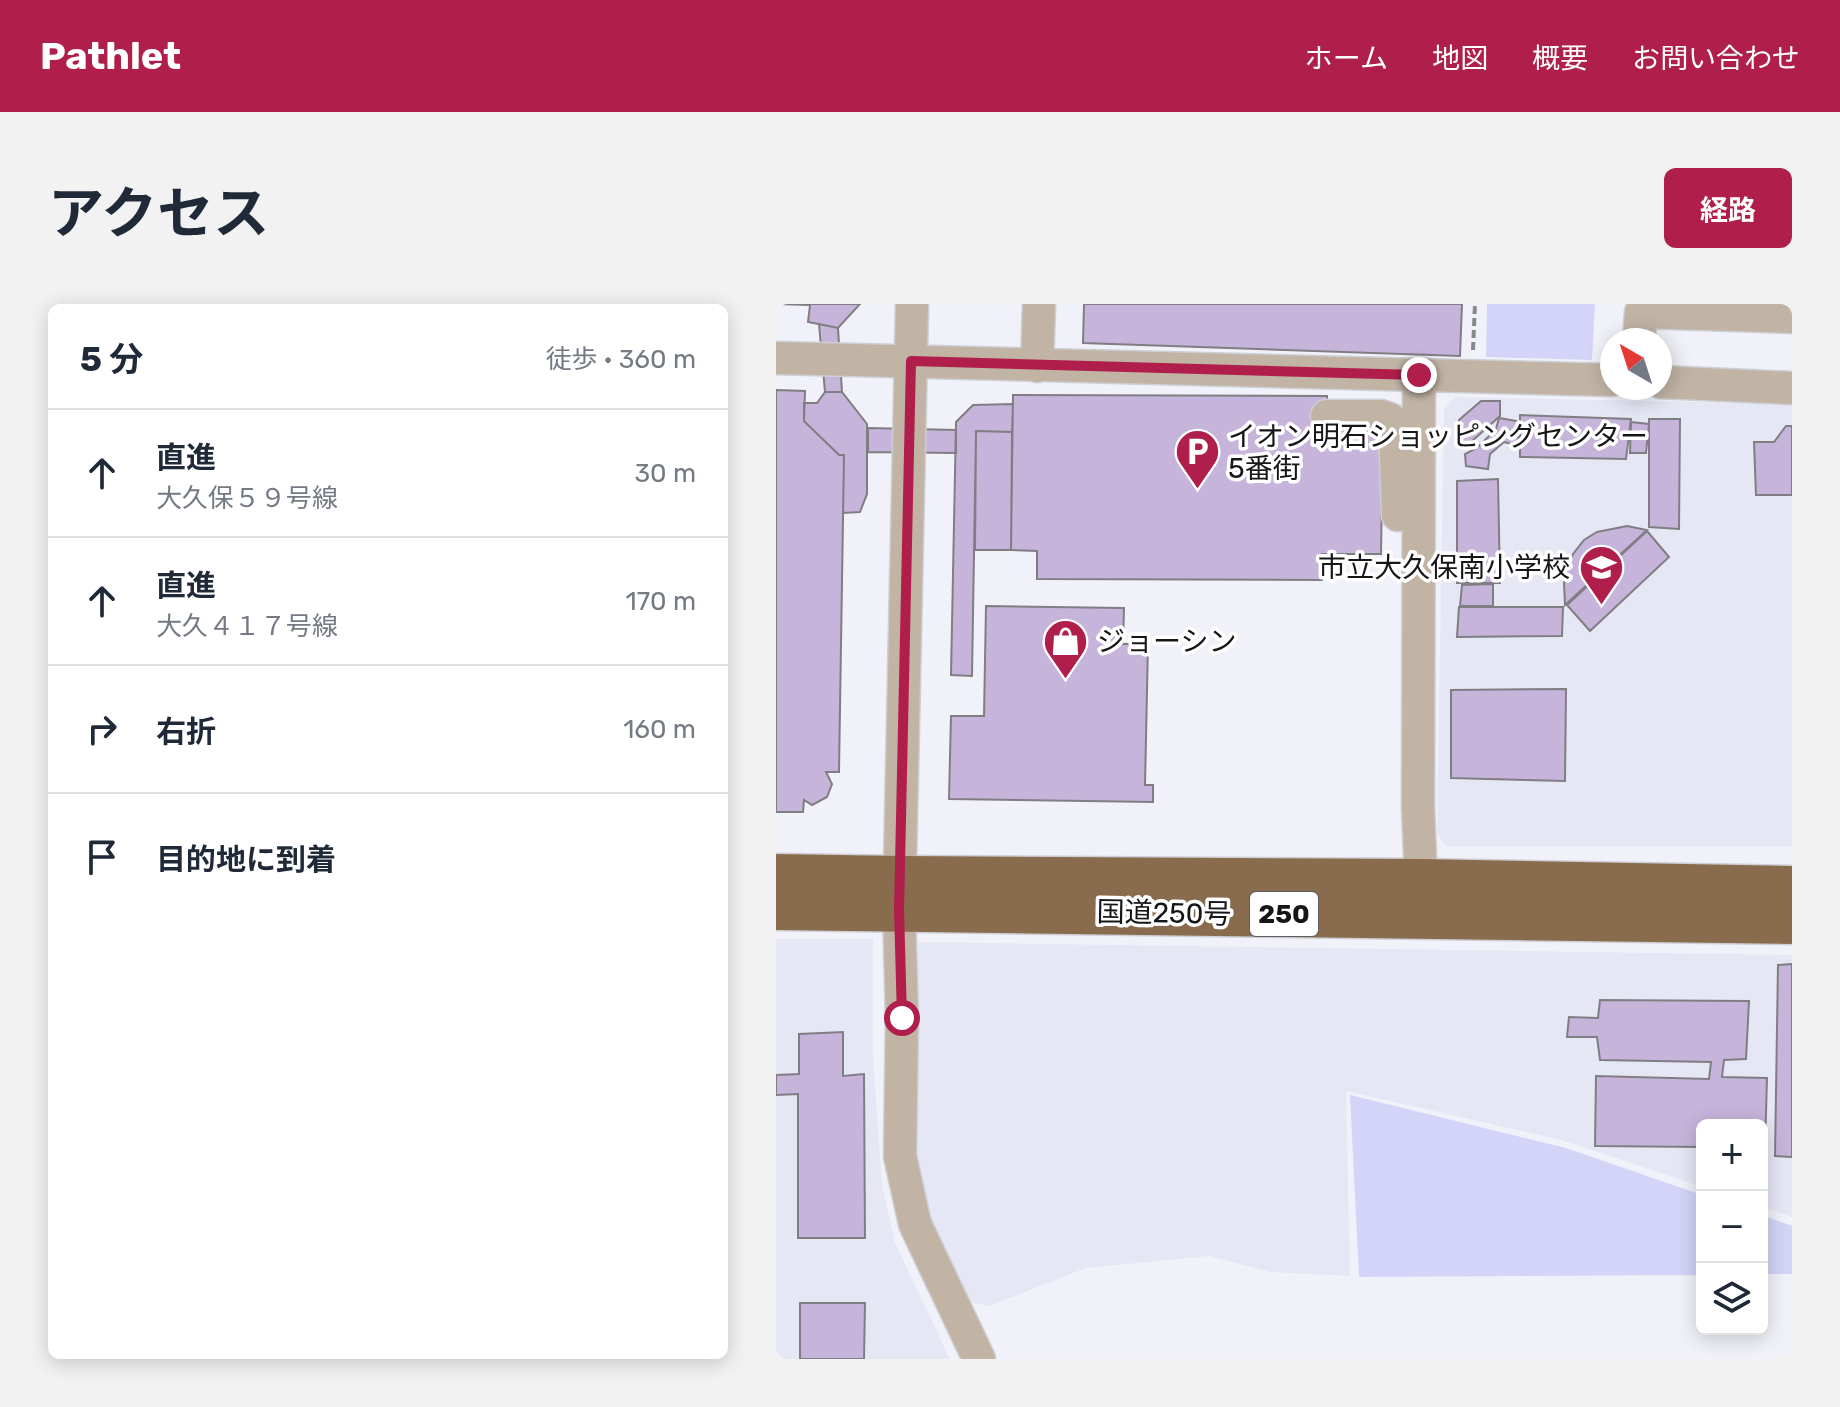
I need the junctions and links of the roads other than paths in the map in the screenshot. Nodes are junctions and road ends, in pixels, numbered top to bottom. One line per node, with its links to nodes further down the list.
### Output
1 (912, 304): 6 (street)
2 (1039, 304): 7 (street)
3 (1792, 317): 4 (street)
4 (1640, 328)
5 (776, 358): 6 (street)
6 (911, 361): 7 (street); 17 (street)
7 (1037, 366): 8 (street)
8 (1419, 375): 9 (street); 15 (street)
9 (1600, 380)
10 (1672, 383): 11 (street)
11 (1792, 388)
12 (1327, 416): 13 (street)
13 (1399, 754)
14 (776, 876): 17 (highway, 国道250号 / 250)
15 (1421, 881): 16 (highway, 国道250号 / 250); 17 (highway, 国道250号 / 250)
16 (1792, 888)
17 (900, 894): 18 (highway, 国道250号 / 250); 19 (highway, 国道250号 / 250); 20 (street)
18 (776, 908)
19 (1792, 922)
20 (979, 1359)

